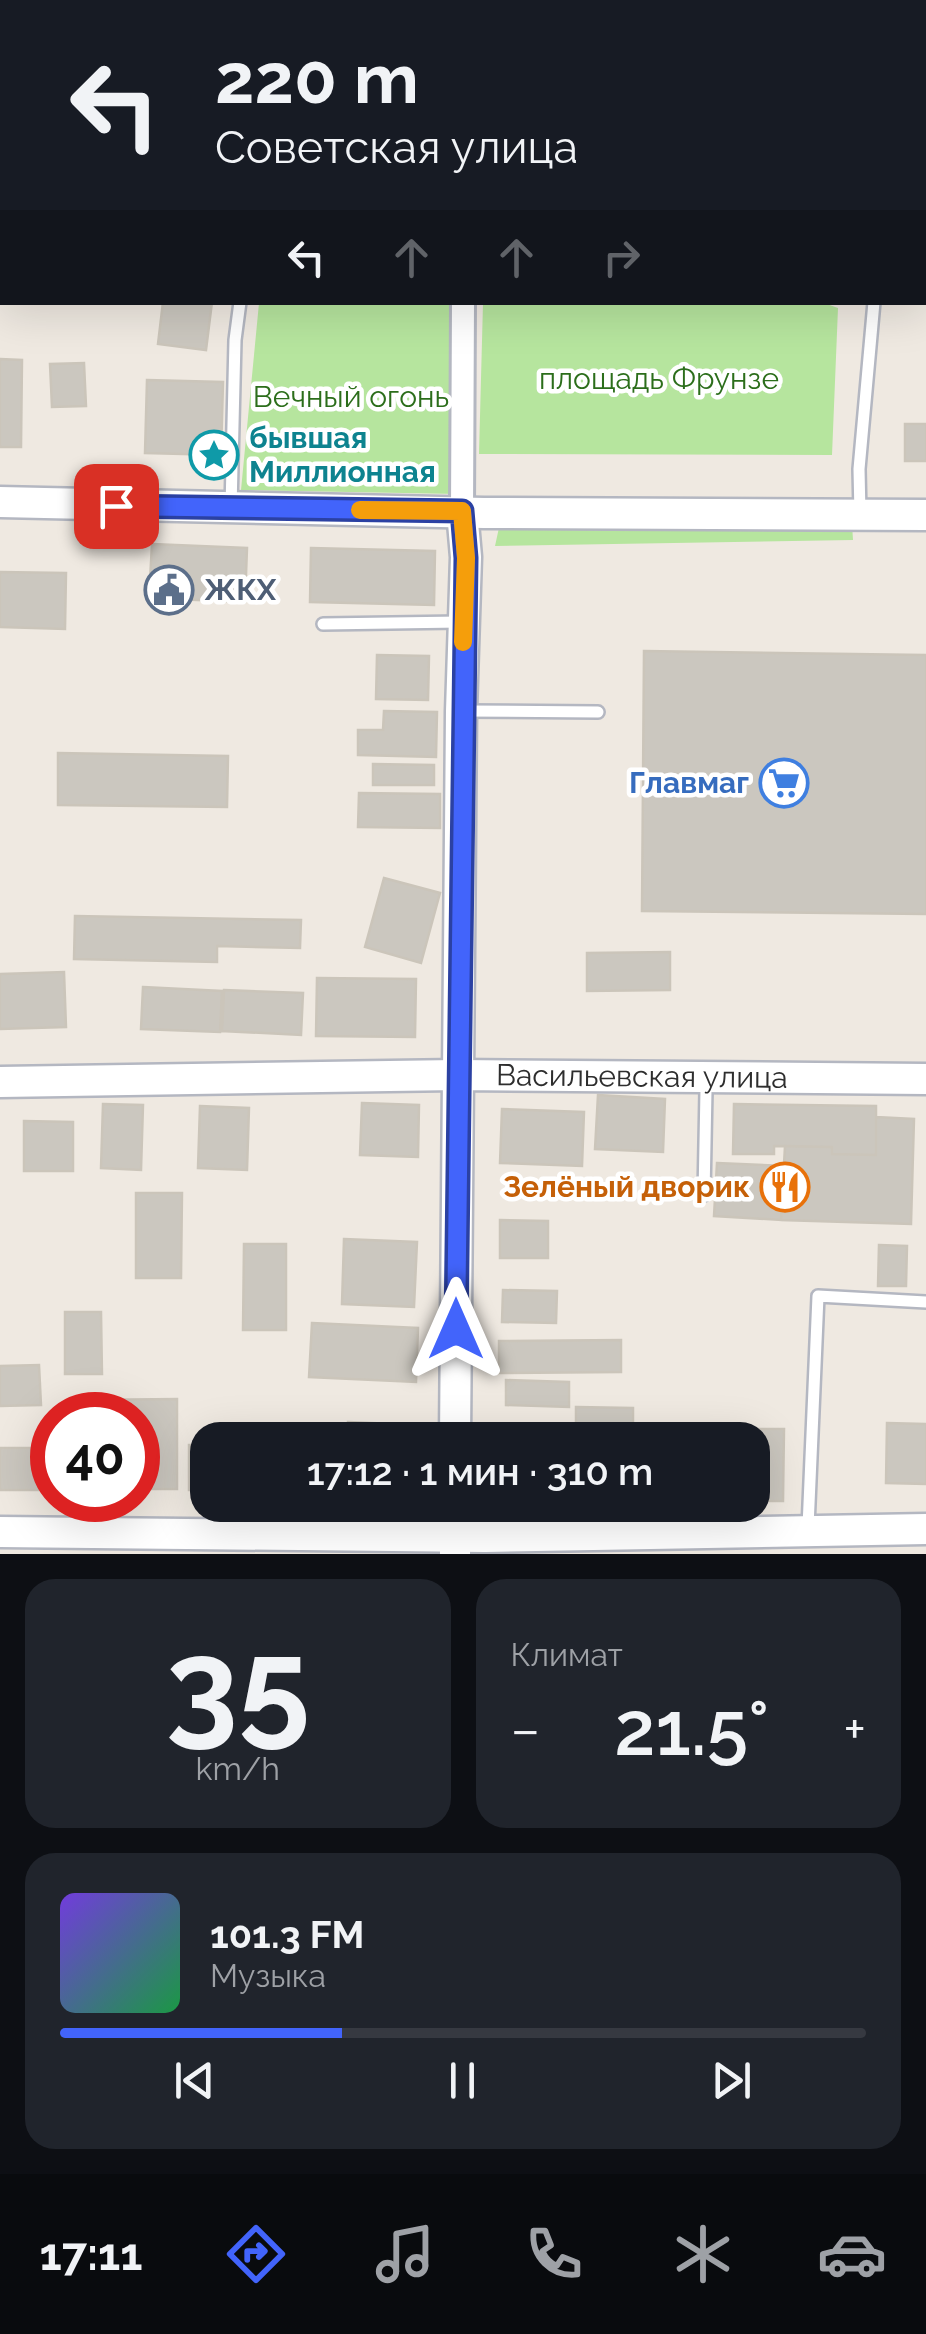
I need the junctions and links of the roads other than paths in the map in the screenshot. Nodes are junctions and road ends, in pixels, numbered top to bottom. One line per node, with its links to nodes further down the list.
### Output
1 (240, 305): 5 (lane)
2 (463, 305): 6 (street)
3 (874, 305): 7 (lane)
4 (0, 502): 5 (street)
5 (232, 509): 6 (street)
6 (462, 511): 7 (street); 9 (street)
7 (860, 514): 8 (street)
8 (926, 515)
9 (464, 622): 10 (lane); 11 (street)
10 (323, 624)
11 (461, 710): 12 (lane); 13 (street)
12 (598, 712)
13 (457, 1075): 14 (street, Васильевская улица); 15 (street, Васильевская улица); 19 (street)
14 (926, 1079)
15 (0, 1082)
16 (706, 1090): 17 (lane)
17 (704, 1194)
18 (926, 1302): 21 (lane)
19 (455, 1422)
20 (926, 1529): 21 (street)
21 (809, 1531): 23 (street)
22 (0, 1532): 23 (street)
23 (455, 1545)

